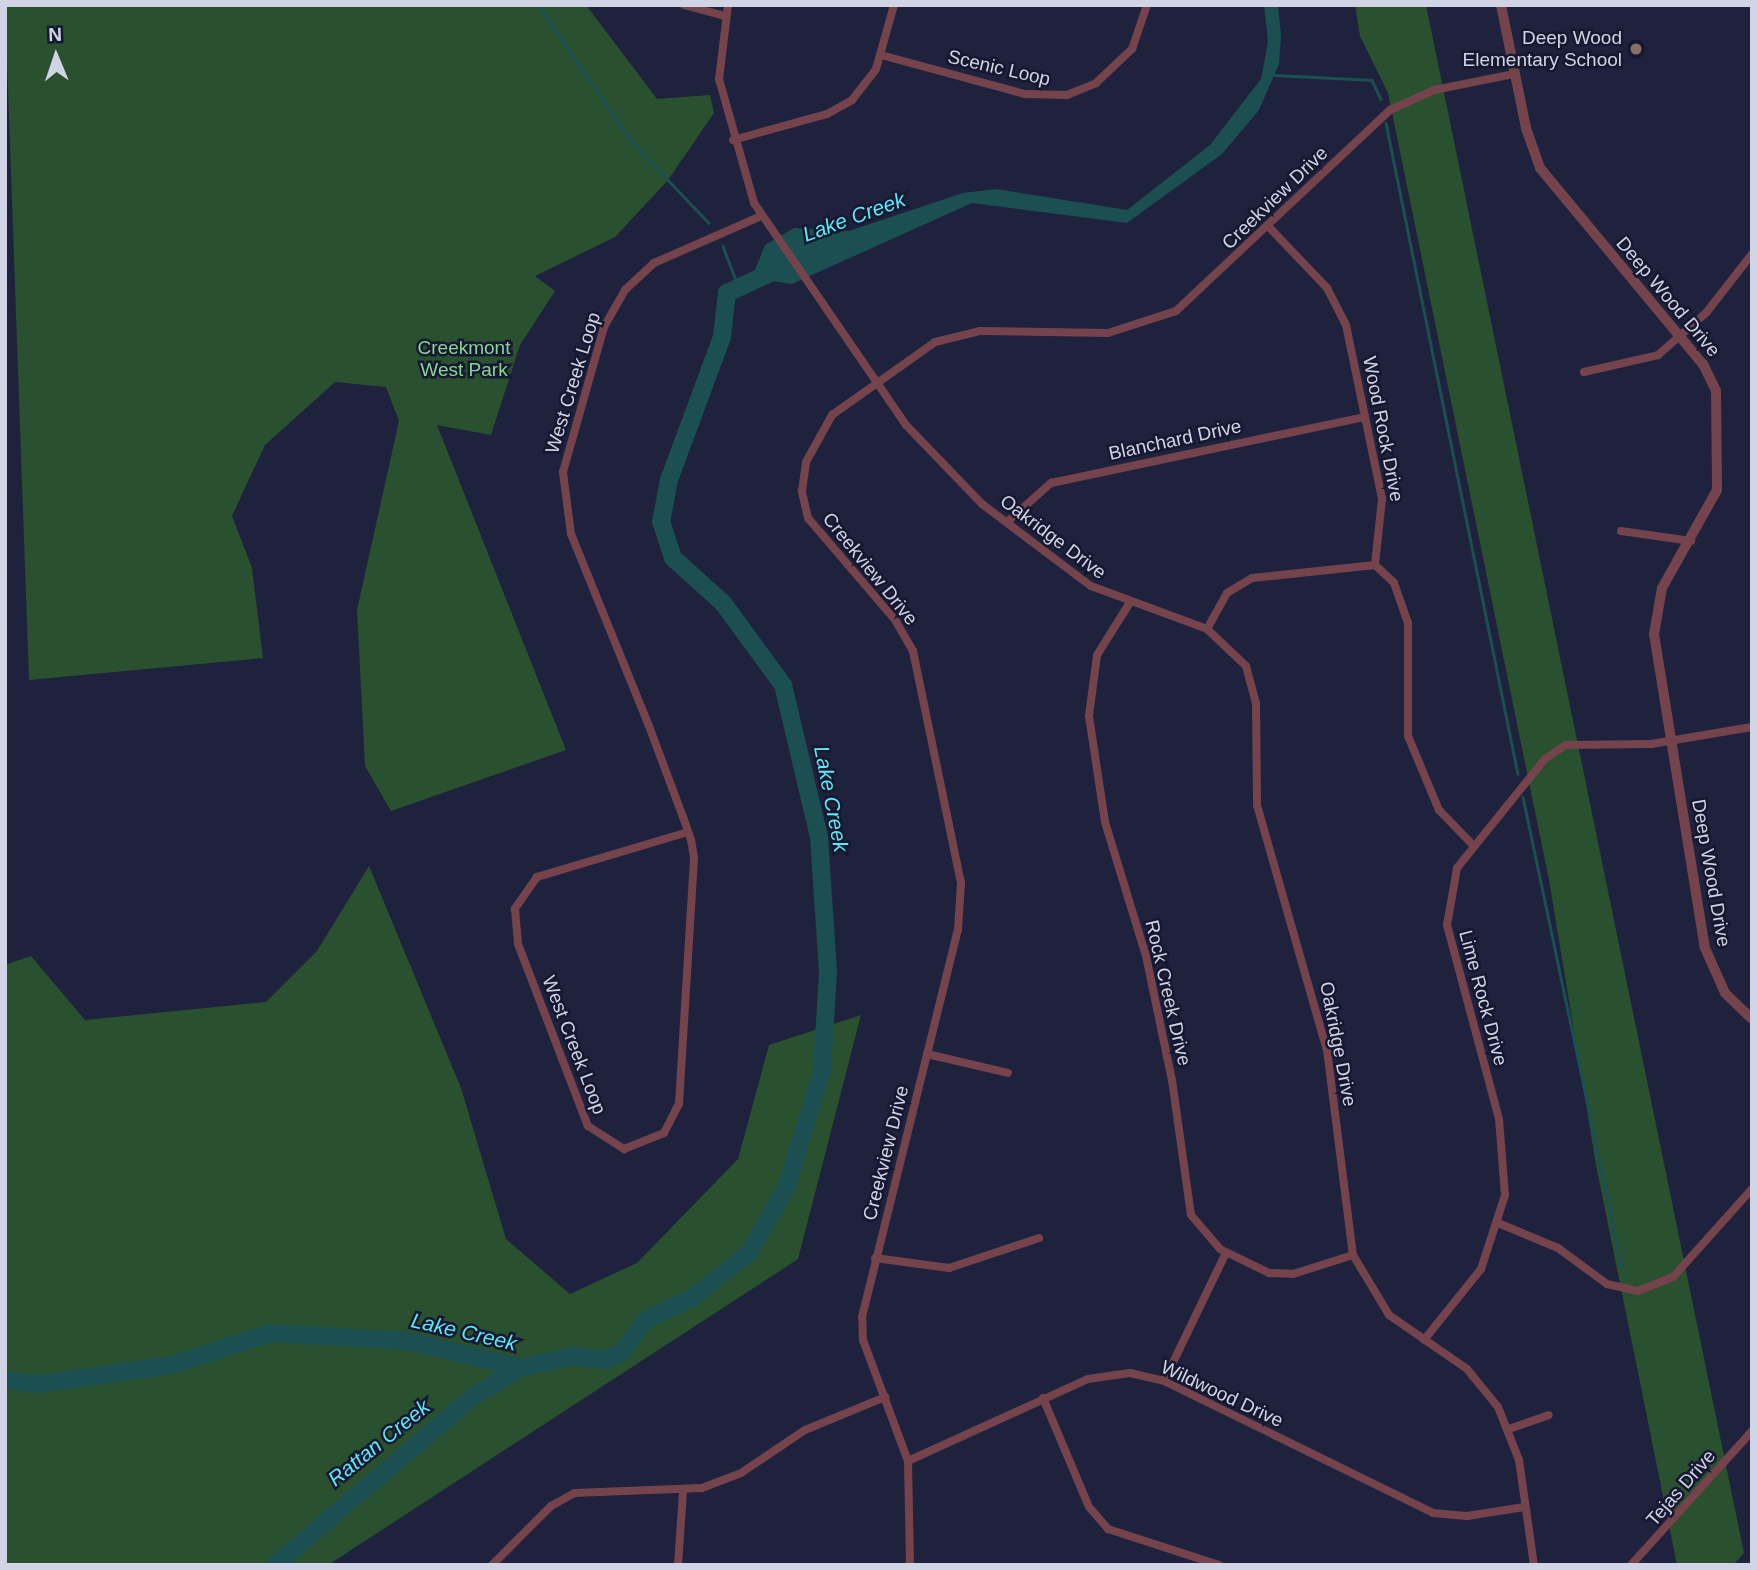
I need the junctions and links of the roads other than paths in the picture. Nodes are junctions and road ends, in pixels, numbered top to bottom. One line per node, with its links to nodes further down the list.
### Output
1 (684, 5): 6 (street)
2 (728, 5): 6 (street, Oakridge Drive)
3 (894, 5): 7 (street)
4 (1147, 5): 7 (street, Scenic Loop)
5 (1500, 5): 8 (street, Deep Wood Drive)
6 (725, 16): 9 (street, Oakridge Drive)
7 (881, 55): 9 (street)
8 (1514, 74): 11 (street, Creekview Drive); 13 (street, Deep Wood Drive)
9 (733, 140): 10 (street, Oakridge Drive)
10 (761, 216): 15 (street, Oakridge Drive); 25 (street, West Creek Loop)
11 (1268, 226): 15 (street, Creekview Drive); 16 (street, Wood Rock Drive)
12 (1752, 254): 13 (street)
13 (1680, 336): 14 (street); 19 (street, Deep Wood Drive)
14 (1584, 372)
15 (874, 381): 17 (street, Oakridge Drive); 28 (street, Creekview Drive)
16 (1365, 417): 17 (street, Blanchard Drive); 20 (street, Wood Rock Drive)
17 (1007, 523): 21 (street, Oakridge Drive)
18 (1621, 531): 19 (street)
19 (1691, 541): 24 (street, Deep Wood Drive)
20 (1375, 565): 22 (street); 26 (street)
21 (1129, 604): 22 (street, Oakridge Drive); 33 (street, Rock Creek Drive)
22 (1207, 629): 34 (street, Oakridge Drive)
23 (1752, 727): 24 (street, Lime Rock Drive)
24 (1671, 740): 26 (street, Lime Rock Drive); 27 (street, Deep Wood Drive)
25 (688, 832): 25 (street, West Creek Loop)
26 (1472, 844): 31 (street, Lime Rock Drive)
27 (1752, 1019)
28 (927, 1054): 29 (street); 35 (street, Creekview Drive)
29 (1008, 1073)
30 (1752, 1189): 31 (street)
31 (1498, 1223): 36 (street, Lime Rock Drive)
32 (1039, 1238): 35 (street)
33 (1226, 1253): 34 (street, Rock Creek Drive); 37 (street)
34 (1353, 1255): 36 (street, Oakridge Drive)
35 (875, 1258): 38 (street, Creekview Drive)
36 (1424, 1340): 41 (street, Oakridge Drive)
37 (1164, 1381): 39 (street, Wildwood Drive); 45 (street, Wildwood Drive)
38 (885, 1397): 43 (street, Creekview Drive); 44 (street)
39 (1043, 1398): 43 (street, Wildwood Drive); 49 (street)
40 (1549, 1415): 41 (street)
41 (1509, 1429): 45 (street, Oakridge Drive)
42 (1752, 1431): 51 (street, Tejas Drive)
43 (908, 1461): 48 (street, Creekview Drive)
44 (683, 1491): 46 (street); 47 (street)
45 (1524, 1507): 50 (street, Oakridge Drive)
46 (492, 1565)
47 (678, 1565)
48 (910, 1565)
49 (1219, 1565)
50 (1534, 1565)
51 (1631, 1565)

